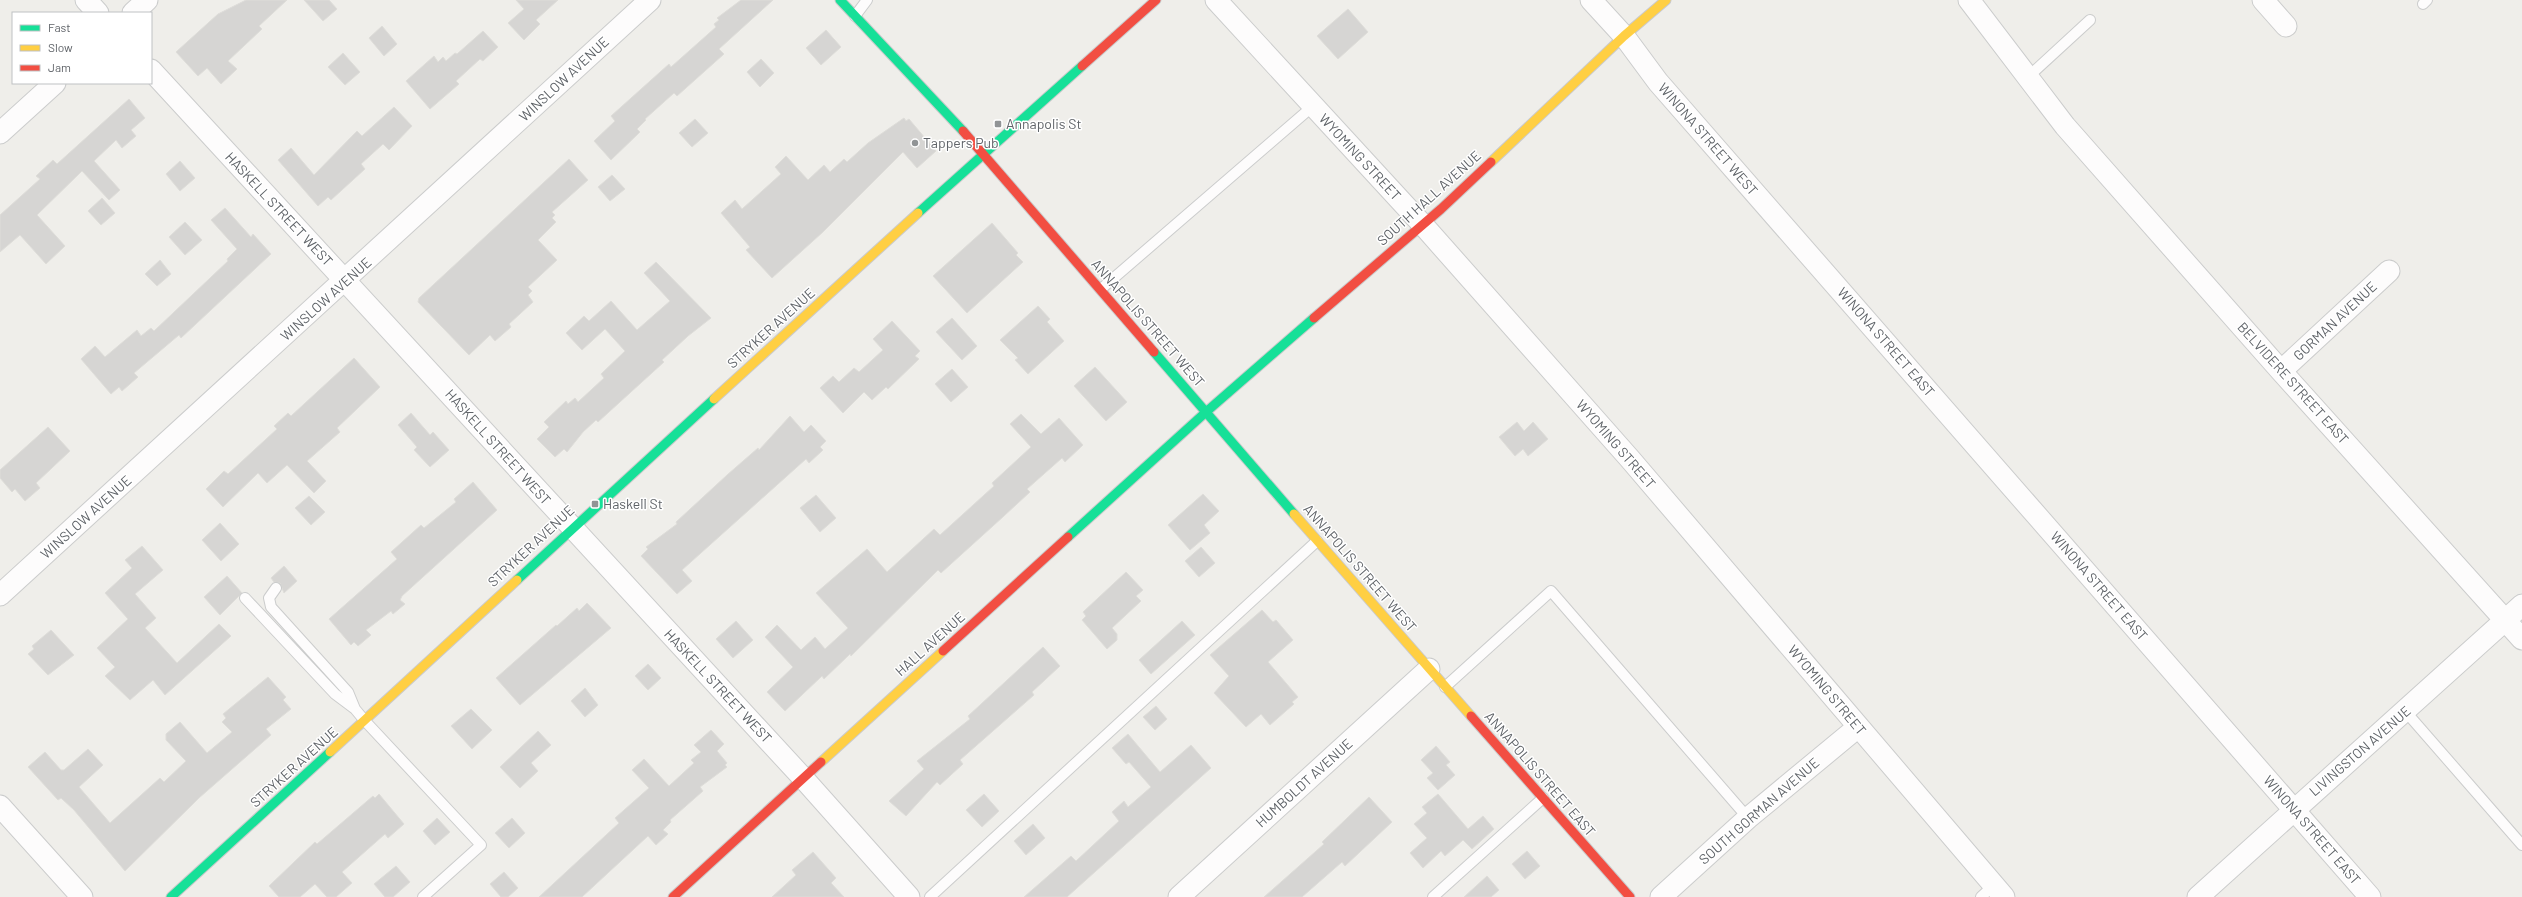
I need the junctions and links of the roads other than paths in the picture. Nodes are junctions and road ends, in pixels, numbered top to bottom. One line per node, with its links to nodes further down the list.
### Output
1 (86, 0): 12 (street)
2 (147, 0): 13 (street)
3 (650, 0): 27 (street, WINSLOW AVENUE)
4 (840, 0): 14 (street, ANNAPOLIS STREET WEST)
5 (867, 0): 14 (lane)
6 (1156, 0): 23 (street, STRYKER AVENUE)
7 (1216, 0): 21 (street, WYOMING STREET)
8 (1591, 0): 17 (street, WINONA STREET WEST)
9 (1666, 0): 17 (street, SOUTH HALL AVENUE)
10 (1969, 0): 19 (street, BELVIDERE STREET EAST)
11 (2263, 0): 16 (street)
12 (97, 12)
13 (134, 12)
14 (855, 16): 23 (street, ANNAPOLIS STREET WEST)
15 (2090, 20): 19 (lane)
16 (2286, 26)
17 (1624, 36): 24 (street, SOUTH HALL AVENUE); 26 (street, WINONA STREET WEST)
18 (152, 71): 27 (street, HASKELL STREET WEST)
19 (2028, 77): 29 (street, BELVIDERE STREET EAST)
20 (54, 84): 22 (street)
21 (1313, 106): 24 (street, WYOMING STREET); 28 (lane)
22 (0, 133)
23 (983, 153): 28 (street, ANNAPOLIS STREET WEST); 31 (street, STRYKER AVENUE)
24 (1423, 225): 30 (street, SOUTH HALL AVENUE); 44 (street, WYOMING STREET)
25 (2389, 271): 29 (street, GORMAN AVENUE)
26 (1828, 276): 48 (street, WINONA STREET EAST)
27 (346, 280): 31 (street, HASKELL STREET WEST); 34 (street, WINSLOW AVENUE)
28 (1101, 289): 30 (street, ANNAPOLIS STREET WEST)
29 (2281, 371): 37 (street, BELVIDERE STREET EAST)
30 (1206, 412): 32 (street, ANNAPOLIS STREET WEST); 45 (street, HALL AVENUE)
31 (572, 528): 43 (street, STRYKER AVENUE); 45 (street, HASKELL STREET WEST)
32 (1317, 541): 39 (street, ANNAPOLIS STREET WEST); 57 (lane)
33 (276, 588): 41 (lane)
34 (0, 595)
35 (245, 598): 41 (lane)
36 (2522, 605): 37 (street, LIVINGSTON AVENUE)
37 (2506, 620): 38 (street, BELVIDERE STREET EAST); 42 (street, LIVINGSTON AVENUE)
38 (2522, 639)
39 (1429, 669): 40 (street, ANNAPOLIS STREET EAST); 58 (street, HUMBOLDT AVENUE)
40 (1445, 687): 46 (street, ANNAPOLIS STREET EAST); 49 (lane)
41 (355, 709): 43 (lane)
42 (2406, 712): 48 (street, LIVINGSTON AVENUE); 50 (lane)
43 (365, 721): 53 (street, STRYKER AVENUE); 54 (lane)
44 (1858, 727): 49 (street, SOUTH GORMAN AVENUE); 51 (street, WYOMING STREET)
45 (803, 778): 55 (street, HALL AVENUE); 56 (street, HASKELL STREET WEST)
46 (1543, 798): 59 (lane); 60 (street, ANNAPOLIS STREET EAST)
47 (0, 806): 52 (street)
48 (2294, 810): 62 (street, LIVINGSTON AVENUE); 63 (street, WINONA STREET EAST)
49 (1748, 818): 61 (street, SOUTH GORMAN AVENUE)
50 (2522, 845)
51 (1993, 893)
52 (82, 897)
53 (171, 897)
54 (423, 897)
55 (673, 897)
56 (909, 897)
57 (930, 897)
58 (1179, 897)
59 (1433, 897)
60 (1630, 897)
61 (1661, 897)
62 (2198, 897)
63 (2370, 897)

